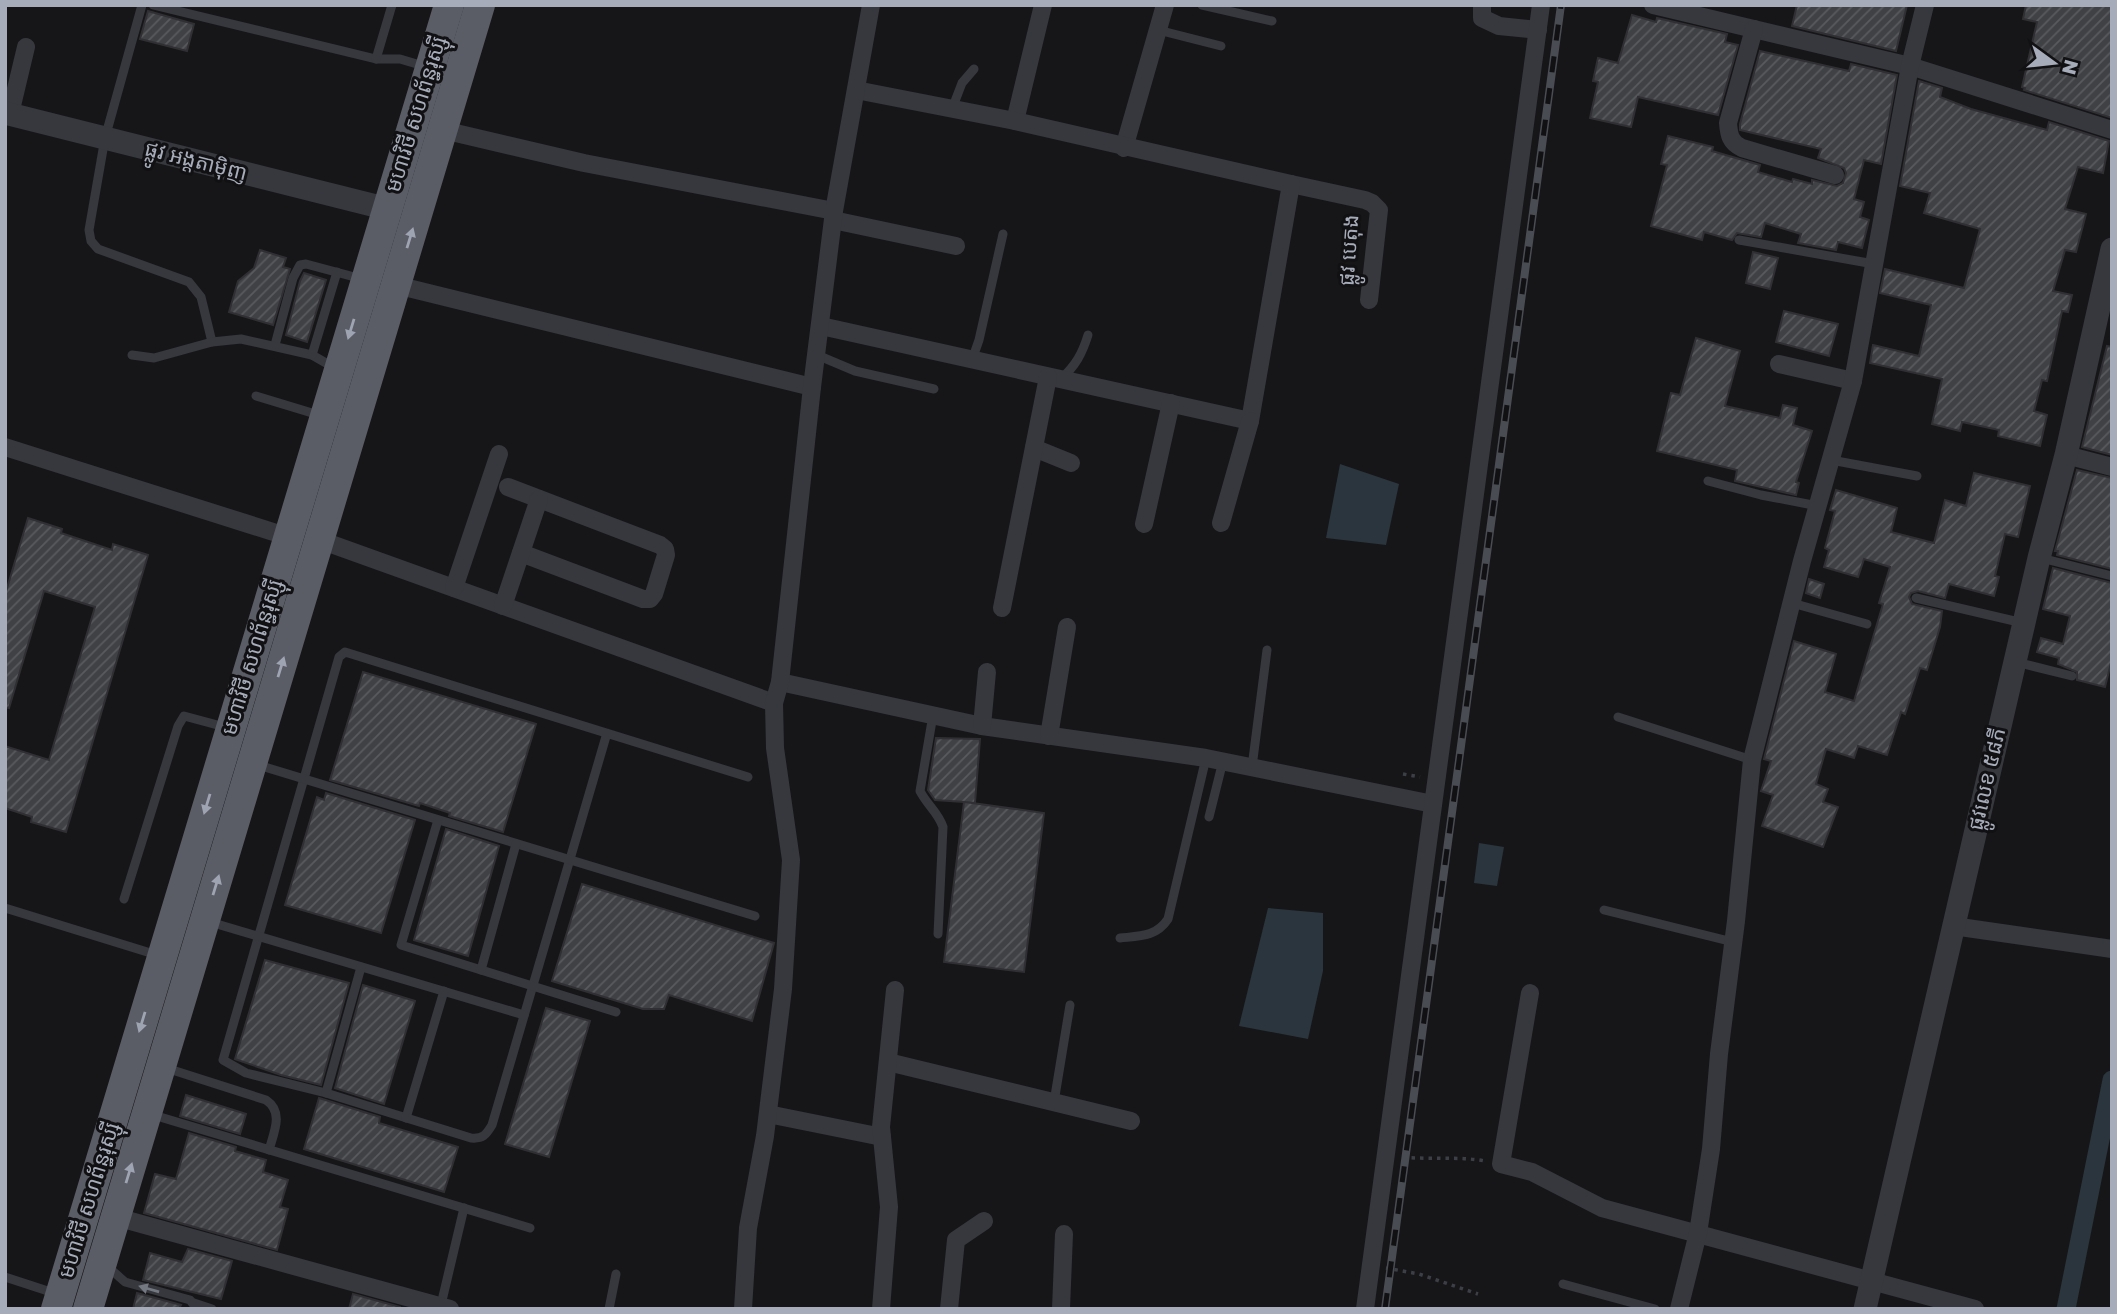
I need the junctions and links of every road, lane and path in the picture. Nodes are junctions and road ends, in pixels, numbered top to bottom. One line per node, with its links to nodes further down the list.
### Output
1 (142, 5): 30 (lane)
2 (392, 5): 20 (lane)
3 (449, 5): 22 (highway, មហាវិថី សហព័ន្ធរុស្ស៊ី)
4 (481, 5): 28 (highway, មហាវិថី សហព័ន្ធរុស្ស៊ី)
5 (871, 5): 24 (street)
6 (1043, 5): 27 (street)
7 (1165, 5): 16 (street)
8 (1202, 5): 14 (lane)
9 (1482, 5): 17 (street)
10 (1541, 5): 17 (street)
11 (1653, 5): 15 (street)
12 (1925, 5): 21 (street)
13 (160, 6): 20 (lane)
14 (1272, 21)
15 (1754, 29): 21 (street); 32 (street)
16 (1158, 30): 18 (lane); 31 (street)
17 (1538, 30): 107 (street)
18 (1221, 46)
19 (26, 47): 26 (street)
20 (376, 60): 22 (lane)
21 (1910, 66): 29 (street); 40 (street)
22 (430, 68): 34 (highway, មហាវិថី សហព័ន្ធរុស្ស៊ី)
23 (974, 69): 25 (lane)
24 (856, 90): 25 (street); 35 (street)
25 (952, 109): 27 (street)
26 (8, 113): 30 (street, ផ្លូវ អង្តតាម៉ិញ)
27 (1015, 121): 31 (street)
28 (443, 130): 35 (street); 43 (highway, មហាវិថី សហព័ន្ធរុស្ស៊ី, one-way to 28)
29 (2112, 130)
30 (105, 138): 34 (street, ផ្លូវ អង្តតាម៉ិញ); 47 (lane)
31 (1125, 148): 33 (street)
32 (1835, 175)
33 (1291, 184): 44 (street, ផ្លូវ បេតុង); 62 (street)
34 (388, 209): 42 (highway, មហាវិថី សហព័ន្ធរុស្ស៊ី)
35 (834, 216): 38 (street); 45 (street)
36 (1003, 234): 52 (lane)
37 (1739, 240): 40 (lane)
38 (956, 246)
39 (2112, 249): 66 (street, ផ្លូវលេខ ៥៨ភី)
40 (1874, 264): 56 (street)
41 (337, 272): 42 (lane); 48 (lane); 50 (lane)
42 (366, 280): 54 (highway, មហាវិថី សហព័ន្ធរុស្ស៊ី, one-way to 54)
43 (396, 285): 54 (highway, មហាវិថី សហព័ន្ធរុស្ស៊ី); 57 (street)
44 (1368, 300)
45 (821, 326): 51 (street); 52 (street)
46 (1088, 335): 55 (lane)
47 (212, 342): 48 (lane); 49 (lane)
48 (275, 345): 50 (lane)
49 (132, 355)
50 (312, 355): 54 (lane)
51 (817, 355): 57 (street); 58 (lane)
52 (972, 360): 55 (street)
53 (1779, 364): 56 (street)
54 (353, 375): 61 (highway, មហាវិថី សហព័ន្ធរុស្ស៊ី)
55 (1055, 378): 60 (street); 64 (street)
56 (1853, 381): 67 (street)
57 (812, 387): 94 (street)
58 (934, 389)
59 (256, 396): 61 (lane)
60 (1171, 403): 62 (street); 76 (street)
61 (339, 421): 77 (highway, មហាវិថី សហព័ន្ធរុស្ស៊ី); 78 (highway, មហាវិថី សហព័ន្ធរុស្ស៊ី)
62 (1250, 421): 75 (street)
63 (5, 447): 77 (street)
64 (1034, 448): 68 (street); 86 (street)
65 (499, 454): 82 (street)
66 (2066, 455): 69 (street); 80 (street, ផ្លូវលេខ ៥៨ភី)
67 (1831, 460): 70 (lane); 74 (street)
68 (1071, 463)
69 (2112, 467)
70 (1917, 476)
71 (1708, 481): 74 (lane)
72 (508, 487): 73 (street)
73 (539, 499): 79 (street); 79 (street)
74 (1818, 506): 84 (street)
75 (1221, 523)
76 (1144, 524)
77 (289, 537): 101 (highway, មហាវិថី សហព័ន្ធរុស្ស៊ី)
78 (320, 540): 82 (street); 101 (highway, មហាវិថី សហព័ន្ធរុស្ស៊ី, one-way to 78)
79 (521, 553): 85 (street)
80 (2039, 558): 81 (lane); 87 (street, ផ្លូវលេខ ៥៨ភី)
81 (2112, 576)
82 (454, 588): 85 (street)
83 (1916, 598): 87 (lane)
84 (1791, 603): 88 (lane); 103 (street)
85 (503, 606): 95 (street)
86 (1002, 608)
87 (2024, 623): 91 (street, ផ្លូវលេខ ៥៨ភី)
88 (1867, 624)
89 (1067, 626): 100 (street)
90 (1268, 650): 104 (lane)
91 (2015, 662): 93 (lane); 117 (street, ផ្លូវលេខ ៥៨ភី)
92 (987, 672): 98 (street)
93 (2072, 676)
94 (780, 682): 95 (street); 96 (street)
95 (774, 703): 138 (street)
96 (933, 715): 98 (street); 118 (lane)
97 (1618, 718): 103 (lane)
98 (982, 726): 100 (street)
99 (607, 733): 105 (lane); 106 (lane); 111 (lane)
100 (1049, 736): 102 (street)
101 (236, 753): 106 (lane); 112 (lane); 116 (highway, មហាវិថី សហព័ន្ធរុស្ស៊ី, one-way to 101); 123 (highway, មហាវិថី សហព័ន្ធរុស្ស៊ី, one-way to 123)
102 (1214, 760): 104 (street); 108 (lane); 120 (lane)
103 (1752, 760): 121 (street)
104 (1252, 768): 107 (street)
105 (748, 777)
106 (304, 779): 109 (lane); 119 (lane)
107 (1433, 804): 143 (street)
108 (1209, 817)
109 (438, 820): 110 (lane); 125 (lane)
110 (516, 844): 111 (lane); 125 (lane)
111 (569, 860): 115 (lane); 126 (lane)
112 (124, 899)
113 (5, 908): 123 (lane)
114 (1604, 910): 121 (lane)
115 (755, 916)
116 (205, 920): 119 (lane); 123 (highway, មហាវិថី សហព័ន្ធរុស្ស៊ី)
117 (1953, 926): 122 (street); 155 (street, ផ្លូវលេខ ៥៨ភី)
118 (938, 933)
119 (258, 936): 124 (lane); 135 (lane)
120 (1120, 938)
121 (1733, 942): 149 (street)
122 (2112, 949)
123 (177, 961): 134 (highway, មហាវិថី សហព័ន្ធរុស្ស៊ី); 158 (highway, មហាវិថី សហព័ន្ធរុស្ស៊ី, one-way to 158)
124 (361, 967): 128 (lane); 135 (lane)
125 (481, 970): 126 (lane)
126 (532, 985): 131 (lane); 132 (lane)
127 (895, 990): 133 (street)
128 (444, 992): 132 (lane); 139 (lane)
129 (1530, 993): 144 (street)
130 (1070, 1004): 136 (lane)
131 (617, 1012)
132 (524, 1015): 139 (lane)
133 (888, 1062): 136 (street); 141 (street)
134 (161, 1066): 137 (highway, មហាវិថី សហព័ន្ធរុស្ស៊ី); 142 (lane)
135 (326, 1093): 139 (lane)
136 (1054, 1102): 140 (street)
137 (147, 1113): 142 (lane); 146 (highway, មហាវិថី សហព័ន្ធរុស្ស៊ី, one-way to 137)
138 (768, 1114): 141 (street); 163 (street)
139 (406, 1118)
140 (1131, 1121)
141 (882, 1137): 164 (street)
142 (269, 1150): 145 (lane)
143 (1385, 1156): 144 (path); 152 (street)
144 (1501, 1164): 149 (street)
145 (464, 1208): 148 (lane); 160 (lane)
146 (116, 1217): 151 (highway, មហាវិថី សហព័ន្ធរុស្ស៊ី); 160 (street)
147 (984, 1221): 165 (street)
148 (530, 1228)
149 (1698, 1233): 155 (street); 169 (street)
150 (1064, 1234): 166 (street)
151 (102, 1262): 158 (highway, មហាវិថី សហព័ន្ធរុស្ស៊ី); 159 (lane, one-way to 151)
152 (1370, 1265): 157 (path); 167 (street)
153 (616, 1274): 162 (lane)
154 (5, 1278): 158 (lane)
155 (1871, 1281): 170 (street, ផ្លូវលេខ ៥៨ភី); 171 (street)
156 (1563, 1284): 168 (lane)
157 (1478, 1294)
158 (74, 1303)
159 (196, 1306): 161 (lane)
160 (443, 1308)
161 (212, 1309)
162 (609, 1309)
163 (743, 1309)
164 (881, 1309)
165 (948, 1309)
166 (1061, 1309)
167 (1364, 1309)
168 (1655, 1309)
169 (1679, 1309)
170 (1864, 1309)
171 (1975, 1309)

